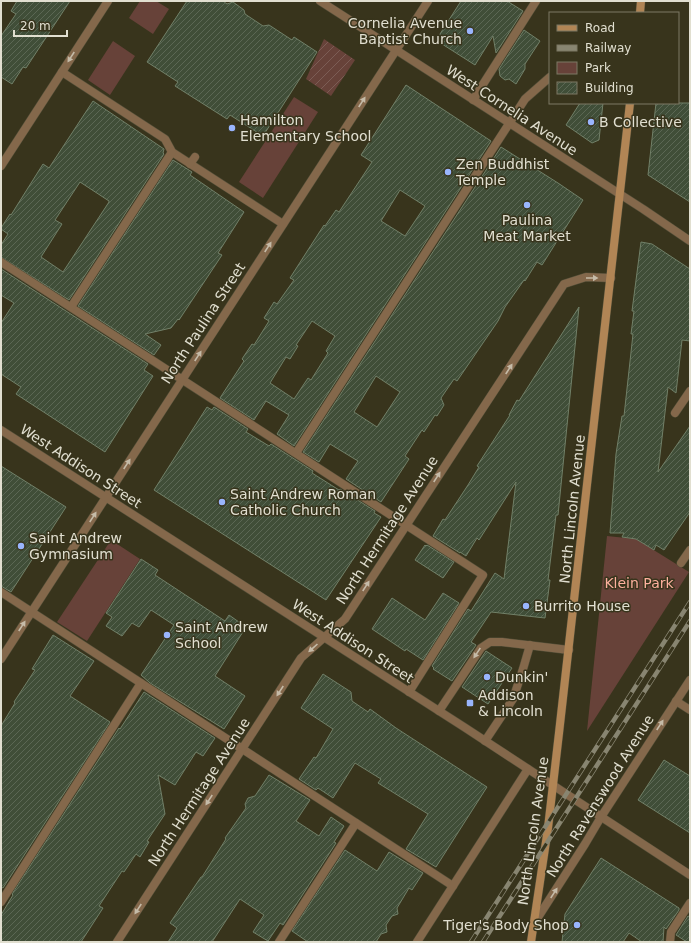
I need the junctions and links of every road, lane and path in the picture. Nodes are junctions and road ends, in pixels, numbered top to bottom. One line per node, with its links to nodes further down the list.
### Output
1 (108, 1): 8 (street, one-way to 8)
2 (320, 1): 7 (street, West Cornelia Avenue)
3 (428, 1): 7 (street, North Paulina Street)
4 (536, 1): 10 (street)
5 (641, 1): 6 (main road)
6 (640, 12)
7 (396, 50): 10 (street, West Cornelia Avenue); 16 (street, North Paulina Street, one-way to 7)
8 (62, 72): 13 (street); 14 (street)
9 (549, 78): 12 (street)
10 (473, 100): 12 (street, West Cornelia Avenue)
11 (630, 104): 15 (main road, North Lincoln Avenue)
12 (510, 124): 15 (street, West Cornelia Avenue); 25 (street)
13 (172, 152): 16 (street); 20 (street)
14 (1, 166)
15 (620, 194): 17 (street, West Cornelia Avenue); 19 (main road, North Lincoln Avenue)
16 (283, 224): 21 (street, North Paulina Street, one-way to 16)
17 (690, 241)
18 (1, 262): 20 (street)
19 (611, 278): 27 (street, North Hermitage Avenue, one-way to 19); 34 (main road, North Lincoln Avenue)
20 (71, 307): 21 (street)
21 (182, 380): 25 (street); 26 (street, North Paulina Street, one-way to 21)
22 (690, 391): 23 (street)
23 (676, 413)
24 (1, 430): 26 (street, West Addison Street)
25 (296, 453): 27 (street)
26 (105, 497): 31 (street, North Paulina Street, one-way to 26); 32 (street, West Addison Street)
27 (406, 525): 32 (street, North Hermitage Avenue, one-way to 27); 38 (street)
28 (690, 550): 29 (street)
29 (682, 563)
30 (1, 592): 31 (street)
31 (31, 612): 35 (street, North Paulina Street, one-way to 31); 37 (street)
32 (324, 637): 38 (street, West Addison Street); 43 (street, North Hermitage Avenue, one-way to 43)
33 (530, 645): 34 (street); 41 (street, one-way to 41); 42 (street)
34 (569, 650): 45 (main road, North Lincoln Avenue)
35 (1, 659)
36 (690, 680): 39 (street, North Ravenswood Avenue)
37 (141, 683): 43 (street); 50 (street)
38 (410, 692): 41 (street, West Addison Street)
39 (676, 701): 40 (street); 46 (street, North Ravenswood Avenue, one-way to 39)
40 (690, 710)
41 (439, 711): 42 (street, West Addison Street)
42 (485, 741): 44 (street, West Addison Street)
43 (242, 749): 47 (street); 53 (street, North Hermitage Avenue, one-way to 53)
44 (528, 769): 45 (street, West Addison Street); 49 (street)
45 (552, 785): 46 (street, West Addison Street); 52 (main road, North Lincoln Avenue)
46 (601, 817): 48 (street, West Addison Street); 52 (street, North Ravenswood Avenue, one-way to 46)
47 (356, 823): 49 (street); 54 (street)
48 (690, 875)
49 (453, 886): 55 (street)
50 (1, 902)
51 (690, 903): 57 (street)
52 (532, 926): 56 (main road, North Lincoln Avenue)
53 (117, 942)
54 (279, 942)
55 (417, 942)
56 (531, 942)
57 (670, 942)

